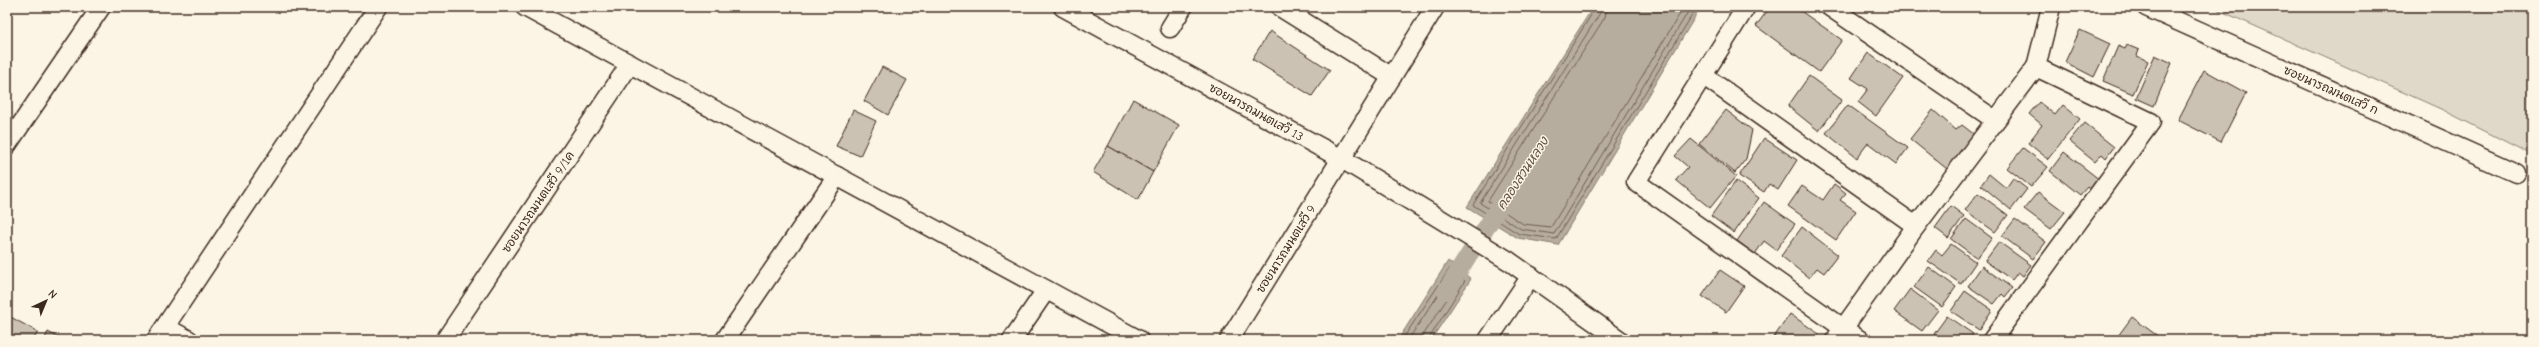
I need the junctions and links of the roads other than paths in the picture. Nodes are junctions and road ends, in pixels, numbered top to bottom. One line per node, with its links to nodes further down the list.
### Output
1 (101, 7): 18 (street)
2 (378, 7): 25 (street)
3 (525, 7): 13 (street)
4 (1063, 7): 19 (street, ซอยนารถมนตเสวี 13)
5 (1183, 7): 12 (street)
6 (1280, 7): 16 (street)
7 (1435, 7): 16 (street, ซอยนารถมนตเสวี 9)
8 (1746, 7): 15 (street)
9 (1830, 7): 17 (street)
10 (2051, 7): 14 (street)
11 (2146, 7): 20 (street, ซอยนารถมนตเสวี ก)
12 (1170, 28)
13 (630, 64): 21 (street); 28 (street, ซอยนารถมนตเสวี 9/1ค)
14 (2036, 67): 17 (street); 36 (street)
15 (1704, 76): 22 (street); 26 (street)
16 (1392, 77): 19 (street, ซอยนารถมนตเสวี 9)
17 (1995, 120): 22 (street)
18 (7, 145)
19 (1342, 159): 23 (street, ซอยนารถมนตเสวี 13); 32 (street, ซอยนารถมนตเสวี 9)
20 (2516, 173)
21 (837, 176): 24 (street); 29 (street)
22 (1916, 226): 26 (street)
23 (1530, 276): 33 (street); 34 (street)
24 (1046, 290): 30 (street); 31 (street)
25 (160, 334): 27 (street)
26 (1839, 335): 35 (street)
27 (189, 340)
28 (445, 340)
29 (726, 340)
30 (1012, 340)
31 (1139, 340)
32 (1229, 340)
33 (1488, 340)
34 (1620, 340)
35 (1860, 340)
36 (1992, 340)

